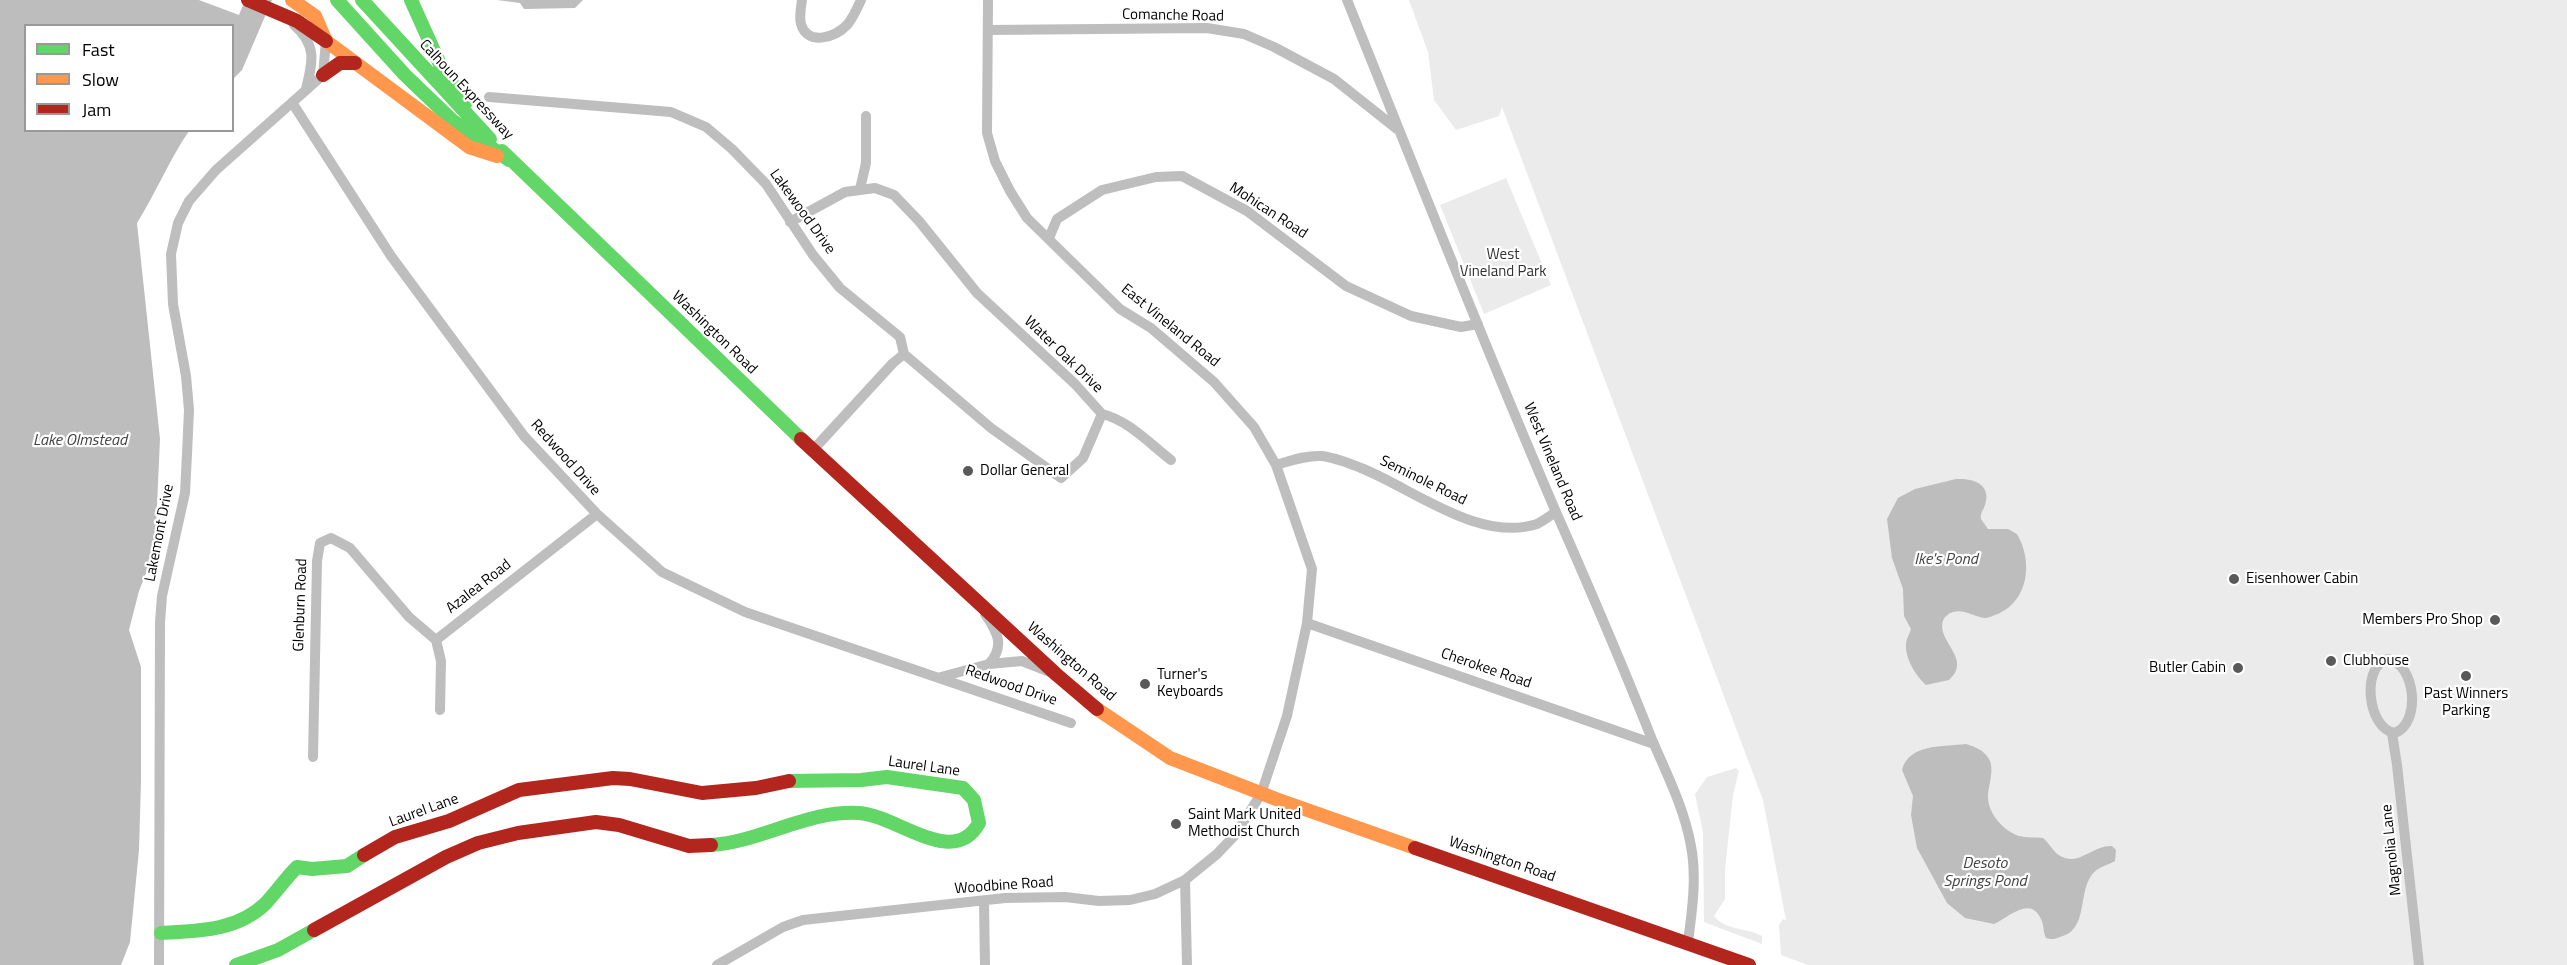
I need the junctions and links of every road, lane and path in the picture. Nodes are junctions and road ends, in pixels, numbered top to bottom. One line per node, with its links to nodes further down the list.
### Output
1 (248, 0): 10 (main road)
2 (292, 0): 12 (main road)
3 (337, 0): 20 (main road, Calhoun Expressway)
4 (362, 0): 20 (main road, Calhoun Expressway)
5 (411, 0): 20 (main road)
6 (802, 0): 7 (street)
7 (861, 0)
8 (988, 0): 11 (street, East Vineland Road)
9 (1347, 0): 19 (street, West Vineland Road)
10 (283, 15): 12 (main road); 15 (street)
11 (988, 30): 19 (street, Comanche Road); 23 (street, East Vineland Road)
12 (326, 41): 13 (main road); 14 (street)
13 (355, 63): 14 (main road); 20 (main road)
14 (323, 75): 15 (street, Lakemont Drive)
15 (306, 89): 17 (street, Lakemont Drive)
16 (489, 97): 22 (street, Lakewood Drive)
17 (292, 104): 31 (street, Redwood Drive); 46 (street, Lakemont Drive)
18 (866, 116): 21 (street)
19 (1400, 131): 24 (street, West Vineland Road)
20 (509, 160): 27 (main road, Washington Road)
21 (860, 189): 22 (street, Water Oak Drive); 26 (street, Water Oak Drive)
22 (790, 222): 25 (street, Lakewood Drive)
23 (1049, 238): 24 (street, Mohican Road); 29 (street, East Vineland Road)
24 (1478, 324): 30 (street, West Vineland Road)
25 (904, 354): 26 (street, Water Oak Drive); 27 (street)
26 (1102, 414): 28 (street)
27 (813, 450): 32 (main road, Washington Road)
28 (1171, 460)
29 (1276, 465): 30 (street, Seminole Road); 33 (street, East Vineland Road)
30 (1556, 512): 41 (street, West Vineland Road)
31 (597, 514): 34 (street, Azalea Road); 37 (street, Redwood Drive)
32 (974, 597): 35 (street, Redwood Drive); 36 (main road, Washington Road)
33 (1307, 623): 41 (street, Cherokee Road); 43 (street, East Vineland Road)
34 (436, 640): 38 (street); 42 (street, Glenburn Road)
35 (989, 664): 36 (street, Redwood Drive); 37 (street, Redwood Drive)
36 (1057, 675): 43 (main road, Washington Road)
37 (940, 677): 39 (street, Redwood Drive)
38 (440, 710)
39 (1071, 723)
40 (2391, 733): 40 (street); 54 (street, Magnolia Lane)
41 (1654, 744): 47 (street, West Vineland Road)
42 (313, 757)
43 (1261, 794): 44 (street, Woodbine Road); 47 (main road, Washington Road)
44 (1185, 880): 45 (street, Woodbine Road); 52 (street)
45 (984, 901): 50 (street, Woodbine Road); 51 (street)
46 (161, 933): 48 (street, Lakemont Drive); 49 (main road, Laurel Lane)
47 (1688, 942): 53 (main road, Washington Road)
48 (159, 965)
49 (236, 965)
50 (717, 965)
51 (985, 965)
52 (1187, 965)
53 (1749, 965)
54 (2419, 965)

